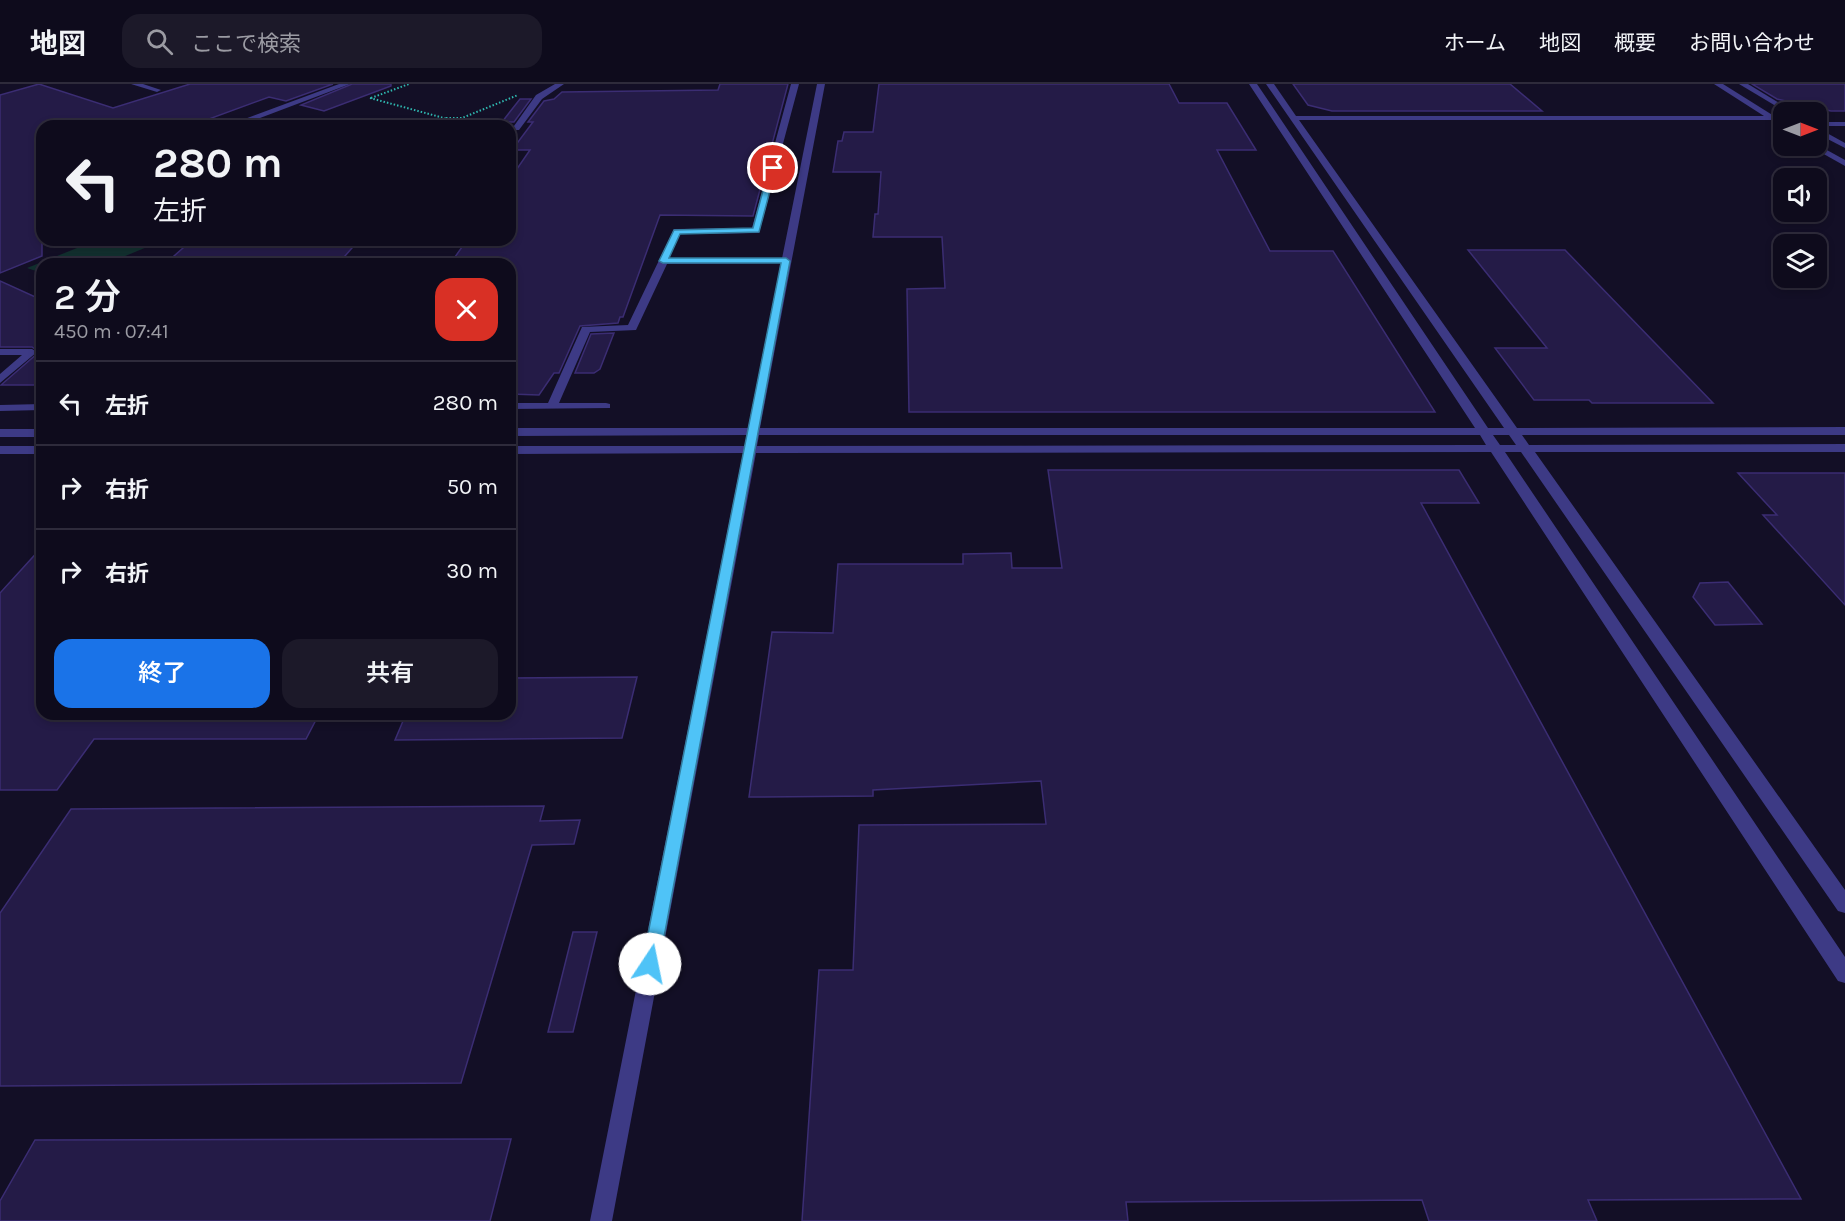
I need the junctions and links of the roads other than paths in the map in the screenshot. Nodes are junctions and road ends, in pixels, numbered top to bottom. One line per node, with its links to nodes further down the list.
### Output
1 (135, 84): 10 (street)
2 (346, 84): 12 (street)
3 (560, 84): 20 (street)
4 (795, 84): 27 (street)
5 (821, 84): 28 (street)
6 (1252, 84): 36 (street)
7 (1270, 84): 18 (street)
8 (1718, 84): 13 (street)
9 (1743, 84): 11 (street)
10 (157, 90)
11 (1773, 102)
12 (256, 117): 16 (street); 17 (street)
13 (1772, 118): 18 (street)
14 (1827, 118): 15 (street)
15 (1845, 118)
16 (247, 120)
17 (257, 120)
18 (1297, 122): 19 (street); 37 (street)
19 (1773, 123)
20 (516, 124)
21 (1845, 124): 22 (street)
22 (1827, 125)
23 (1827, 134): 24 (street)
24 (1845, 146)
25 (1827, 153): 26 (street)
26 (1845, 164)
27 (663, 261): 28 (street); 32 (street)
28 (786, 261): 40 (street)
29 (0, 352): 30 (street)
30 (0, 380)
31 (516, 406): 32 (street)
32 (552, 406): 33 (street)
33 (606, 406)
34 (36, 407): 35 (street)
35 (0, 408)
36 (1484, 431): 37 (street); 40 (street); 44 (street)
37 (1512, 431): 38 (street); 45 (street)
38 (1845, 431)
39 (516, 432): 40 (street)
40 (752, 432): 49 (street)
41 (0, 433): 42 (street)
42 (36, 433)
43 (1845, 447): 45 (street)
44 (1495, 448): 45 (street); 49 (street); 51 (street)
45 (1524, 448): 50 (street)
46 (0, 450): 47 (street)
47 (36, 450)
48 (516, 450): 49 (street)
49 (749, 450): 52 (street)
50 (1845, 905)
51 (1845, 974)
52 (601, 1221)

